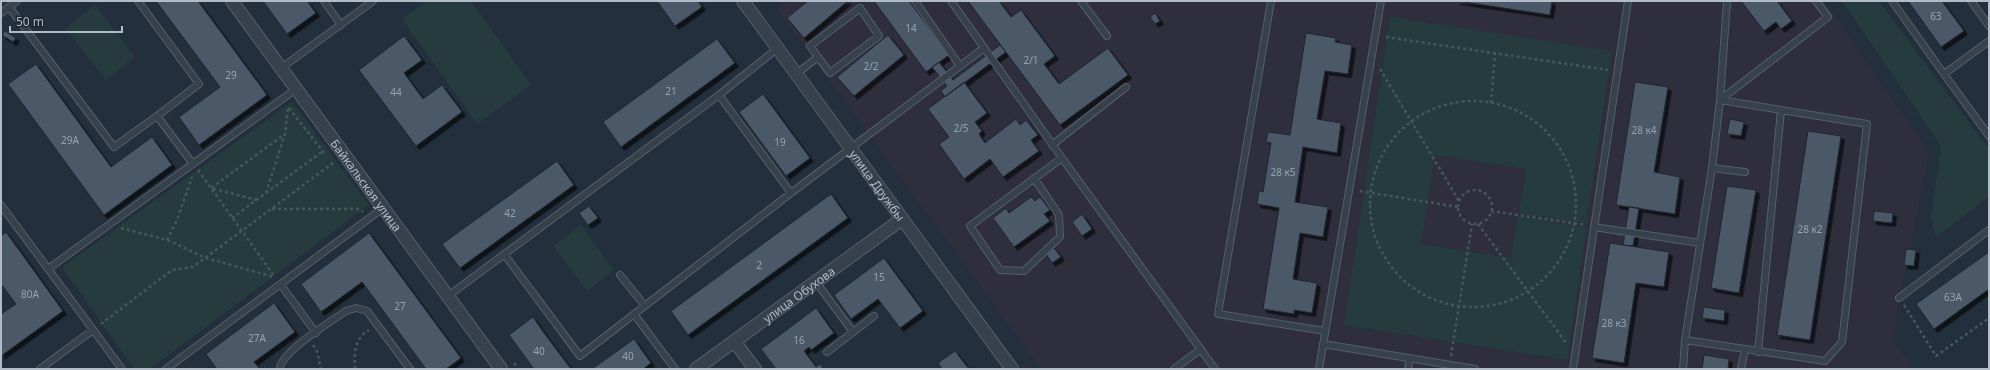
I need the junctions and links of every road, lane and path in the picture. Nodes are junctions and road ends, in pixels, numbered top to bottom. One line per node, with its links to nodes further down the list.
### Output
1 (17, 1): 17 (lane)
2 (138, 1): 41 (lane)
3 (232, 1): 30 (street, Байкальская улица)
4 (324, 1): 19 (lane)
5 (373, 1): 19 (lane)
6 (743, 1): 24 (street, улица Дружбы)
7 (915, 1): 29 (lane)
8 (951, 1): 25 (lane)
9 (1081, 1): 22 (lane)
10 (1271, 1): 95 (lane)
11 (1381, 1): 21 (lane)
12 (1628, 1): 31 (lane)
13 (1727, 1): 38 (lane)
14 (1816, 1): 38 (lane)
15 (1892, 1): 33 (lane)
16 (1971, 1): 20 (lane)
17 (10, 7): 18 (lane); 41 (lane)
18 (1, 13)
19 (341, 25): 30 (lane)
20 (1989, 26)
21 (1375, 35): 26 (path); 27 (lane)
22 (1107, 36)
23 (1989, 41): 33 (lane)
24 (778, 48): 32 (street, улица Дружбы); 36 (lane)
25 (984, 48): 29 (lane); 45 (lane)
26 (1495, 53): 31 (path); 39 (path)
27 (1372, 55): 42 (path); 55 (lane)
28 (818, 57): 28 (lane); 32 (lane)
29 (960, 66): 46 (lane)
30 (280, 69): 35 (street, Байкальская улица)
31 (1618, 72): 73 (lane)
32 (796, 74): 46 (street, улица Дружбы)
33 (1944, 74): 44 (lane)
34 (1126, 87): 45 (lane)
35 (296, 89): 37 (lane); 63 (street, Байкальская улица)
36 (719, 95): 56 (lane); 78 (lane)
37 (282, 99): 43 (path); 50 (lane)
38 (1720, 100): 40 (lane); 51 (lane)
39 (1491, 103): 42 (path); 71 (path)
40 (1781, 110): 105 (lane); 105 (lane)
41 (157, 116): 50 (lane)
42 (1412, 122): 57 (path); 60 (path)
43 (285, 134): 54 (path); 58 (path)
44 (1989, 136)
45 (1052, 145): 48 (lane)
46 (850, 148): 56 (lane); 68 (street, улица Дружбы)
47 (323, 151): 58 (path)
48 (1062, 158): 53 (lane); 102 (lane)
49 (333, 163): 64 (path)
50 (193, 164): 72 (lane)
51 (1712, 168): 52 (lane); 77 (lane)
52 (1745, 172)
53 (1034, 178): 53 (lane)
54 (211, 188): 59 (path); 67 (path); 76 (path)
55 (1349, 190): 57 (path); 95 (lane)
56 (791, 193): 88 (lane)
57 (1371, 193): 62 (path); 89 (path)
58 (266, 194): 59 (path)
59 (257, 200): 67 (path)
60 (1459, 201): 62 (path); 65 (path)
61 (1, 205): 80 (lane)
62 (1458, 207): 69 (path)
63 (383, 208): 66 (lane); 86 (street, Байкальская улица)
64 (272, 209): 66 (path); 75 (path)
65 (1491, 211): 70 (path); 71 (path)
66 (371, 216): 84 (lane)
67 (232, 218): 75 (path)
68 (902, 219): 83 (street, улица Обухова); 121 (street, улица Дружбы)
69 (1472, 224): 70 (path); 89 (path)
70 (1478, 224): 85 (path)
71 (1574, 224): 73 (path); 85 (path)
72 (109, 225): 76 (path); 80 (lane)
73 (1594, 227): 77 (lane); 106 (lane)
74 (1989, 230): 87 (lane)
75 (242, 232): 79 (path); 82 (path)
76 (168, 240): 79 (path)
77 (1700, 243): 99 (lane)
78 (504, 254): 86 (lane); 90 (lane)
79 (206, 258): 82 (path); 94 (path)
80 (48, 269): 94 (lane)
81 (620, 275): 88 (lane)
82 (276, 278): 84 (path)
83 (816, 282): 96 (lane); 100 (street, улица Обухова)
84 (281, 285): 97 (lane); 112 (lane)
85 (1528, 292): 89 (path); 106 (path)
86 (448, 296): 117 (street, Байкальская улица)
87 (1899, 298): 92 (path)
88 (645, 306): 90 (lane)
89 (1459, 306): 108 (path)
90 (634, 314): 118 (lane)
91 (874, 316): 96 (lane)
92 (1989, 318)
93 (377, 325): 97 (lane); 115 (path); 116 (lane)
94 (93, 330): 110 (lane); 111 (lane)
95 (1325, 330): 101 (lane)
96 (854, 332): 104 (lane)
97 (316, 333): 98 (lane)
98 (308, 338): 113 (lane); 114 (path)
99 (1686, 340): 103 (lane); 128 (lane)
100 (734, 341): 119 (street, улица Обухова); 120 (street)
101 (1323, 344): 107 (lane); 124 (lane)
102 (1201, 349): 122 (lane); 123 (lane)
103 (1745, 350): 105 (lane); 129 (lane)
104 (827, 352)
105 (1758, 352)
106 (1575, 354): 127 (lane)
107 (1410, 358): 108 (lane); 125 (lane)
108 (1449, 365): 109 (lane)
109 (1466, 368): 126 (lane)
110 (40, 369)
111 (122, 369)
112 (166, 369)
113 (280, 369)
114 (321, 369)
115 (354, 369)
116 (410, 369)
117 (501, 369)
118 (675, 369)
119 (696, 369)
120 (755, 369)
121 (1012, 369)
122 (1174, 369)
123 (1215, 369)
124 (1319, 369)
125 (1408, 369)
126 (1476, 369)
127 (1573, 369)
128 (1683, 369)
129 (1741, 369)

